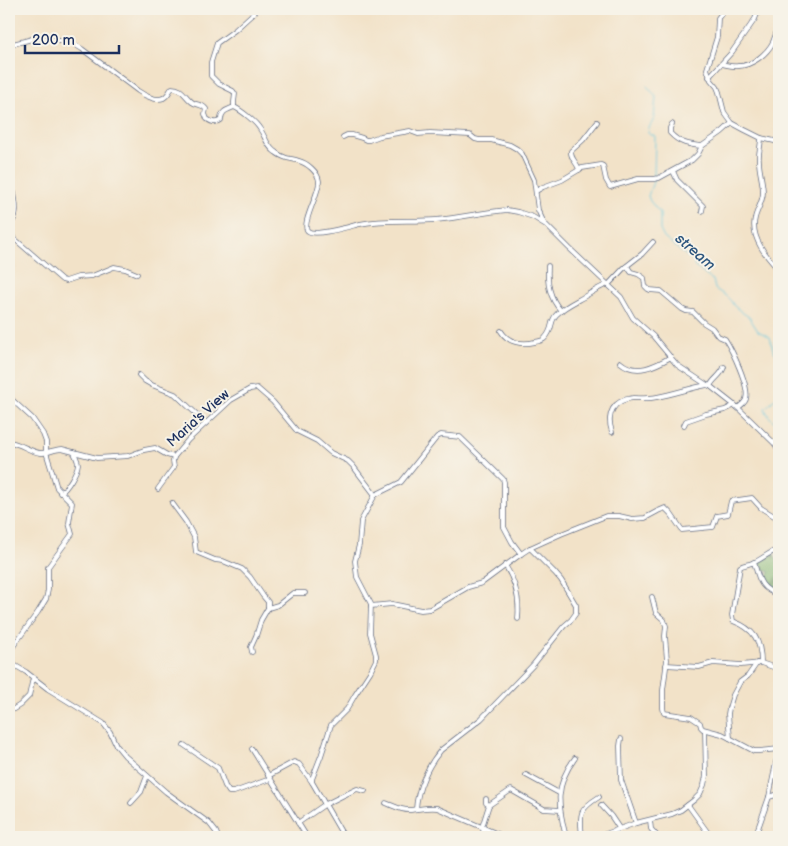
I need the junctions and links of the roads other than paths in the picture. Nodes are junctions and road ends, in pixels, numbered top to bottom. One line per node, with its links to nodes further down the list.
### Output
1 (258, 9): 8 (street)
2 (724, 9): 7 (street)
3 (759, 9): 6 (street)
4 (779, 22): 6 (street)
5 (9, 45): 8 (street)
6 (722, 64): 7 (street)
7 (710, 77): 10 (street)
8 (234, 107): 21 (street)
9 (597, 122): 16 (street)
10 (732, 123): 13 (street); 15 (street)
11 (672, 124): 15 (street)
12 (343, 137): 19 (street)
13 (761, 138): 14 (street); 27 (street)
14 (779, 142)
15 (702, 146): 17 (street)
16 (579, 170): 17 (street); 19 (street)
17 (673, 171): 20 (street)
18 (9, 176): 22 (street)
19 (536, 191): 21 (street)
20 (702, 211)
21 (546, 225): 29 (street)
22 (9, 227)
23 (9, 234): 28 (street)
24 (652, 242): 26 (street)
25 (548, 266): 30 (street)
26 (627, 266): 29 (street); 38 (street)
27 (779, 270)
28 (137, 274)
29 (608, 285): 30 (street); 32 (street)
30 (561, 311): 31 (street)
31 (501, 331)
32 (670, 357): 33 (street); 36 (street)
33 (620, 362)
34 (724, 367): 36 (street)
35 (139, 375): 39 (street)
36 (708, 385): 38 (street); 41 (street)
37 (9, 397): 44 (street)
38 (737, 406): 40 (street); 43 (street)
39 (206, 423): 46 (street, Maria's View); 49 (street, Maria's View)
40 (684, 425)
41 (612, 432)
42 (9, 442): 44 (street, Maria's View)
43 (779, 450)
44 (46, 452): 45 (street, Maria's View); 48 (street)
45 (74, 452): 46 (street, Maria's View); 48 (street)
46 (174, 457): 47 (street)
47 (158, 490)
48 (60, 493): 63 (street)
49 (375, 495): 54 (street); 60 (street)
50 (172, 502): 61 (street)
51 (779, 519): 52 (street)
52 (530, 548): 54 (street); 94 (street)
53 (779, 550): 55 (street)
54 (521, 554): 56 (street)
55 (754, 562): 58 (street); 66 (street)
56 (505, 565): 60 (street); 62 (street)
57 (305, 593): 61 (street)
58 (779, 595)
59 (652, 598): 67 (street)
60 (371, 606): 81 (street)
61 (268, 608): 64 (street)
62 (518, 619)
63 (9, 652)
64 (252, 652)
65 (9, 662): 69 (street)
66 (759, 663): 67 (street); 68 (street); 72 (street)
67 (666, 665): 71 (street)
68 (779, 670)
69 (33, 678): 70 (street); 78 (street)
70 (9, 712)
71 (705, 730): 72 (street); 93 (street)
72 (730, 738): 75 (street)
73 (621, 739): 98 (street)
74 (184, 745): 80 (street)
75 (779, 748): 86 (street)
76 (252, 749): 80 (street)
77 (575, 758): 83 (street)
78 (147, 776): 88 (street); 103 (street)
79 (526, 776): 83 (street)
80 (269, 778): 81 (street); 97 (street)
81 (312, 782): 91 (street)
82 (365, 791): 91 (street)
83 (559, 793): 95 (street)
84 (779, 794): 86 (street)
85 (599, 797): 109 (street)
86 (769, 797): 113 (street)
87 (486, 799): 90 (street)
88 (131, 803)
89 (386, 803): 94 (street)
90 (489, 804): 95 (street); 99 (street)
91 (324, 805): 97 (street); 105 (street)
92 (601, 805): 100 (street)
93 (688, 805): 96 (street); 112 (street)
94 (416, 809): 99 (street)
95 (560, 810): 108 (street)
96 (650, 820): 98 (street); 111 (street)
97 (298, 822): 104 (street)
98 (636, 823): 100 (street)
99 (483, 828): 102 (street); 106 (street)
100 (619, 828): 101 (street)
101 (609, 835): 110 (street)
102 (498, 836): 107 (street)
103 (218, 837)
104 (307, 837)
105 (344, 837)
106 (482, 837)
107 (505, 837)
108 (566, 837)
109 (582, 837)
110 (592, 837)
111 (658, 837)
112 (711, 837)
113 (755, 837)

